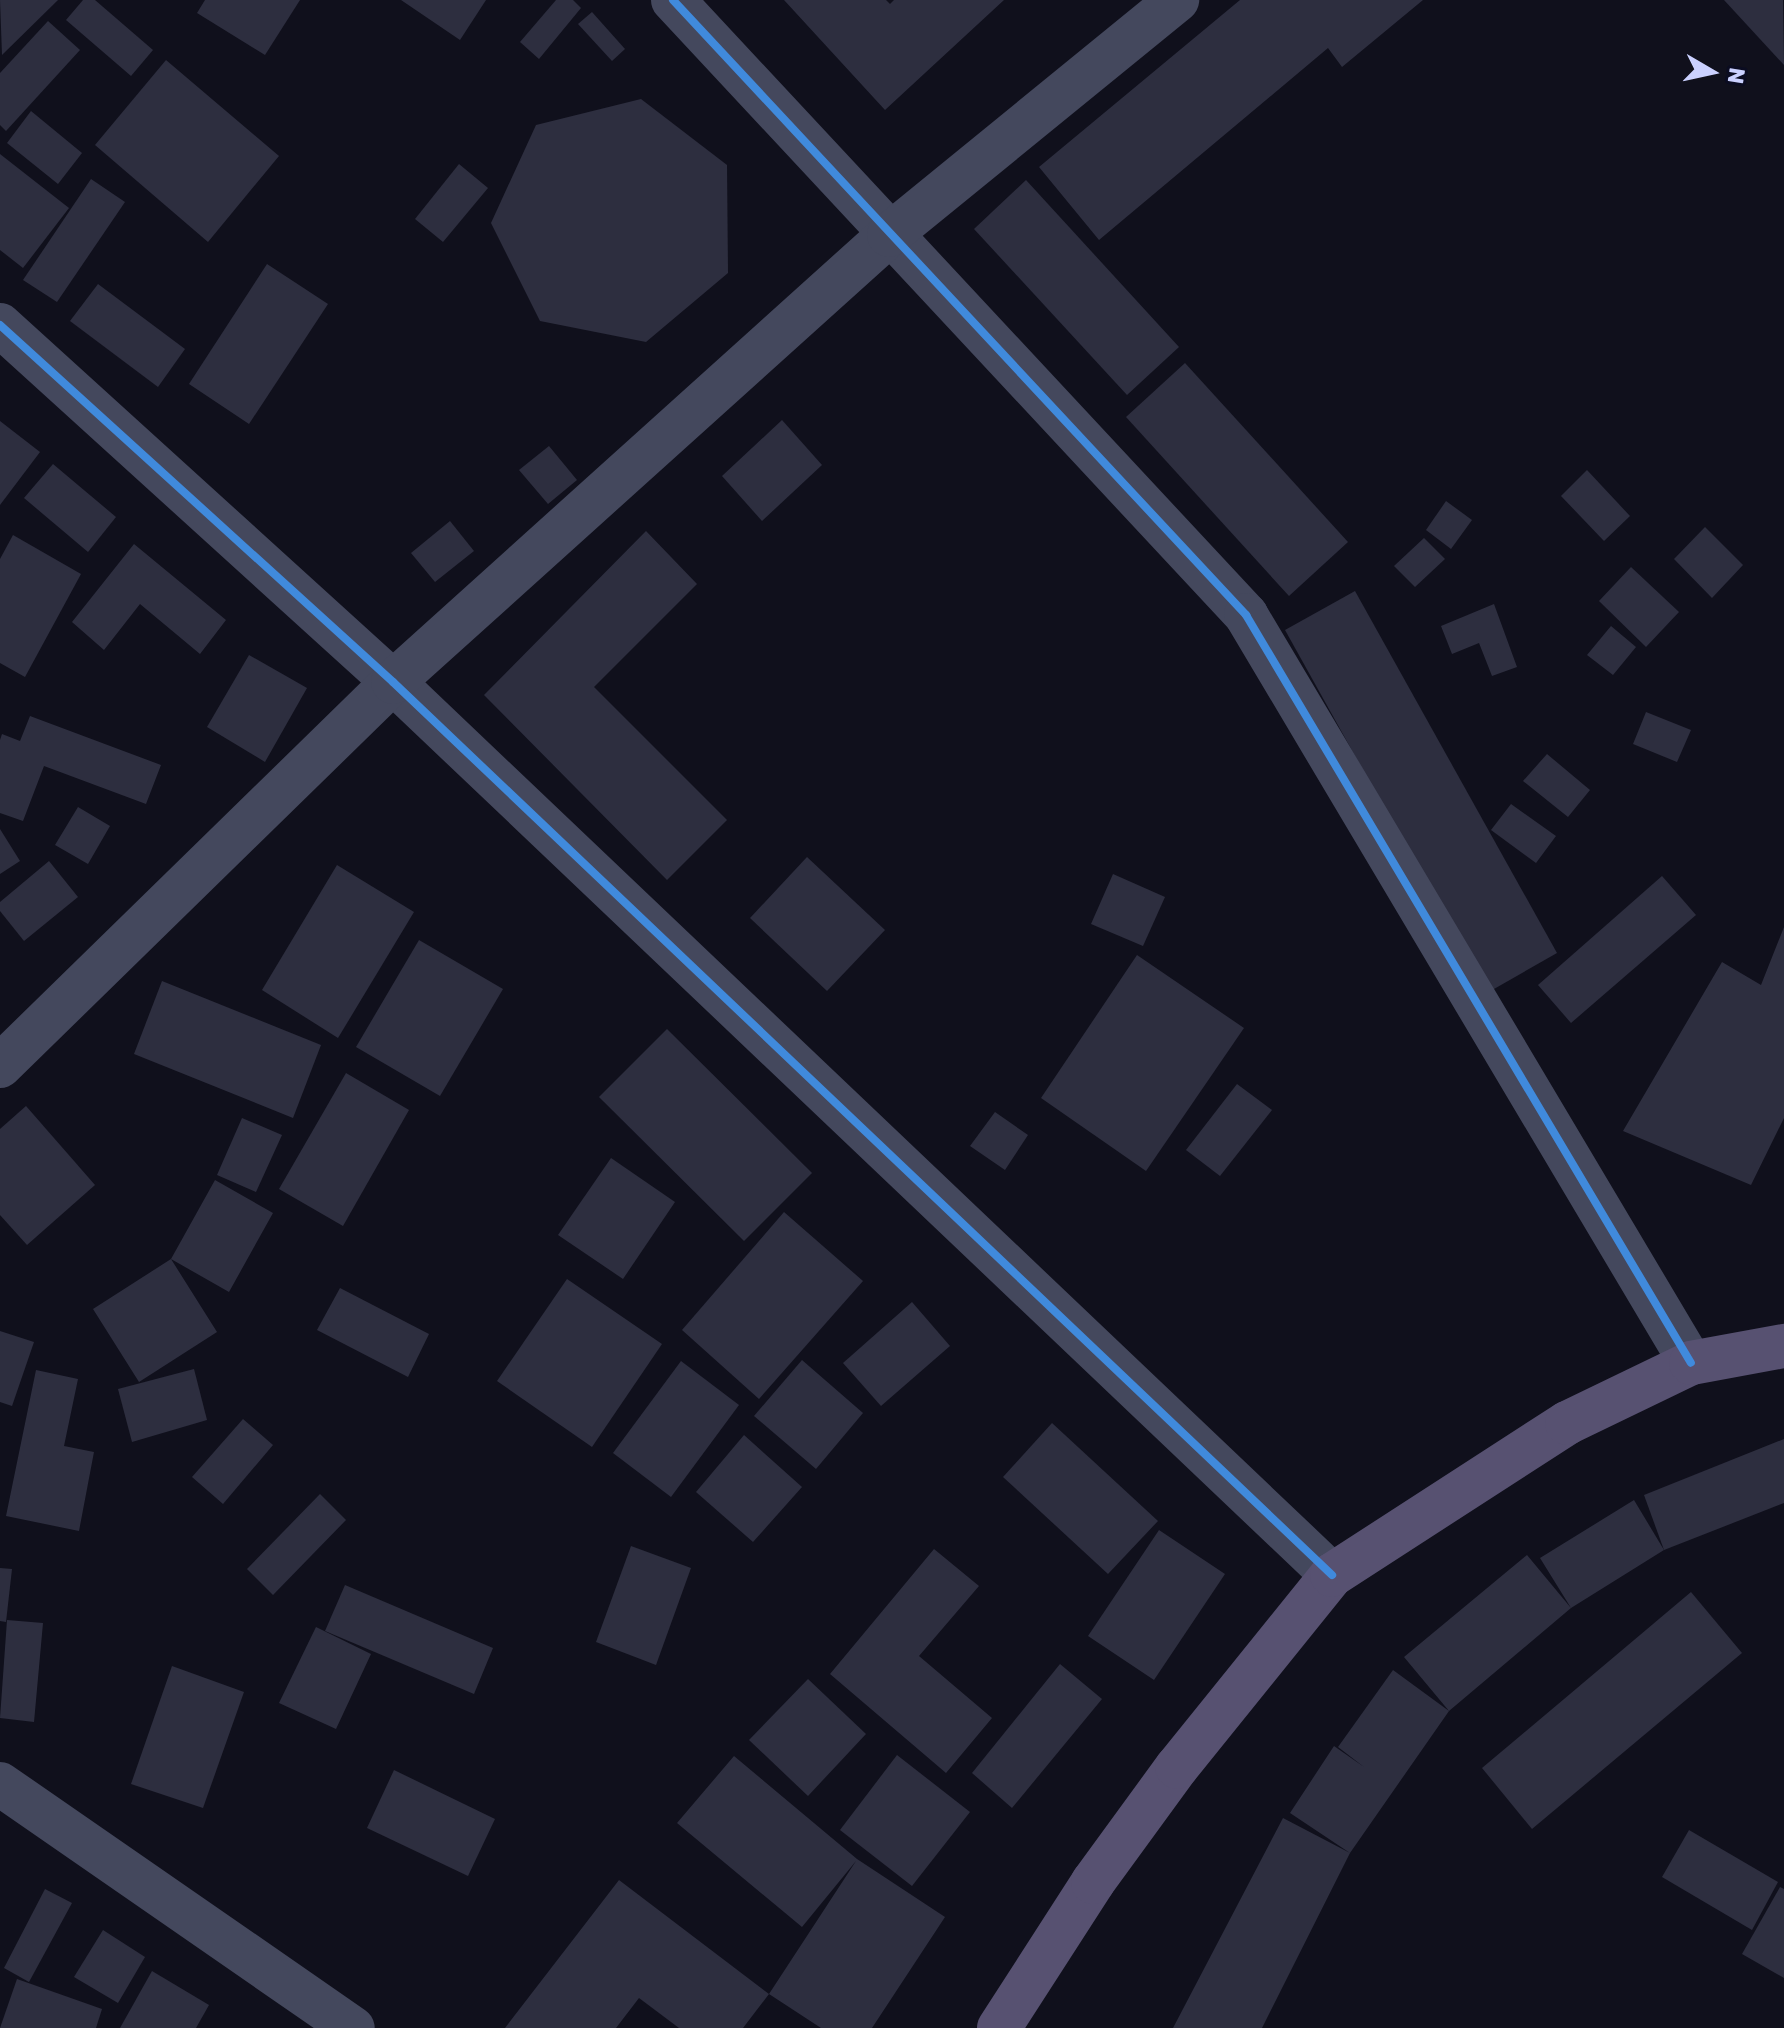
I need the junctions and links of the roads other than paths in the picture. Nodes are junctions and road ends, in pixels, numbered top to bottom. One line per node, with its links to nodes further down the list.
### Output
1 (673, 0): 3 (street)
2 (1177, 0): 3 (street)
3 (889, 235): 5 (street); 8 (street)
4 (0, 325): 5 (street)
5 (393, 682): 6 (street); 9 (street)
6 (0, 1066)
7 (1784, 1346): 8 (main road)
8 (1691, 1363): 9 (main road)
9 (1332, 1575): 12 (main road)
10 (0, 1784): 11 (street)
11 (353, 2028)
12 (999, 2028)

